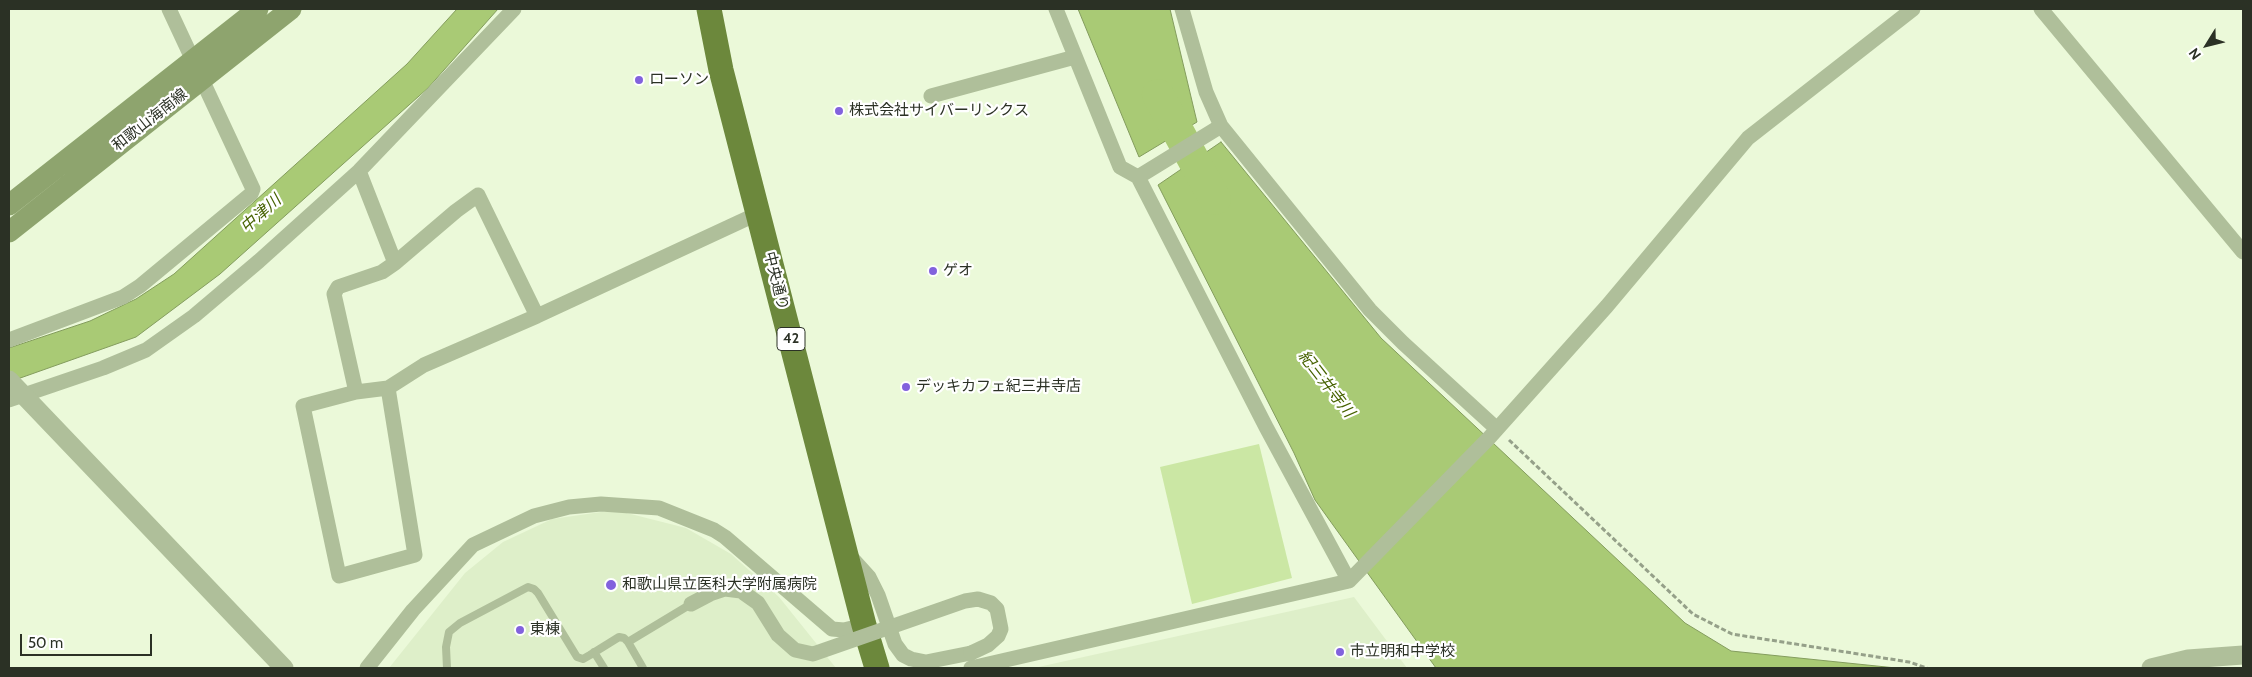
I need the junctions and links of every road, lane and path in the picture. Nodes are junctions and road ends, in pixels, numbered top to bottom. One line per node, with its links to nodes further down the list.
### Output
1 (169, 9): 11 (street)
2 (258, 9): 11 (main road, 和歌山海南線)
3 (291, 9): 12 (main road, 和歌山海南線)
4 (514, 9): 15 (street)
5 (709, 9): 18 (highway, 中央通り / 42)
6 (1056, 9): 10 (street)
7 (1182, 9): 14 (street)
8 (1913, 9): 27 (street)
9 (2041, 9): 20 (street)
10 (1075, 57): 13 (street); 16 (street)
11 (193, 60): 12 (street); 17 (main road, 和歌山海南線)
12 (202, 79): 19 (main road, 和歌山海南線); 23 (street)
13 (931, 96)
14 (1216, 129): 16 (street); 27 (street)
15 (359, 171): 21 (street); 25 (street)
16 (1142, 175): 29 (street)
17 (9, 205)
18 (759, 213): 22 (street); 28 (highway, 中央通り / 42)
19 (9, 232)
20 (2243, 252)
21 (395, 263): 22 (street); 26 (street)
22 (537, 316): 24 (street)
23 (9, 340)
24 (388, 388): 26 (street); 26 (street)
25 (14, 390): 35 (street)
26 (356, 392)
27 (1493, 434): 29 (street); 42 (path)
28 (845, 551): 30 (street, bridge); 31 (highway, 中央通り / 42)
29 (1353, 576): 41 (street)
30 (691, 604): 32 (lane)
31 (864, 625): 36 (street); 40 (highway, 中央通り / 42)
32 (628, 642): 33 (lane); 39 (lane)
33 (594, 652): 37 (lane); 38 (lane)
34 (2243, 655): 43 (street)
35 (284, 668)
36 (367, 668)
37 (447, 668)
38 (604, 668)
39 (643, 668)
40 (877, 668)
41 (971, 668)
42 (1927, 668)
43 (2151, 668)

